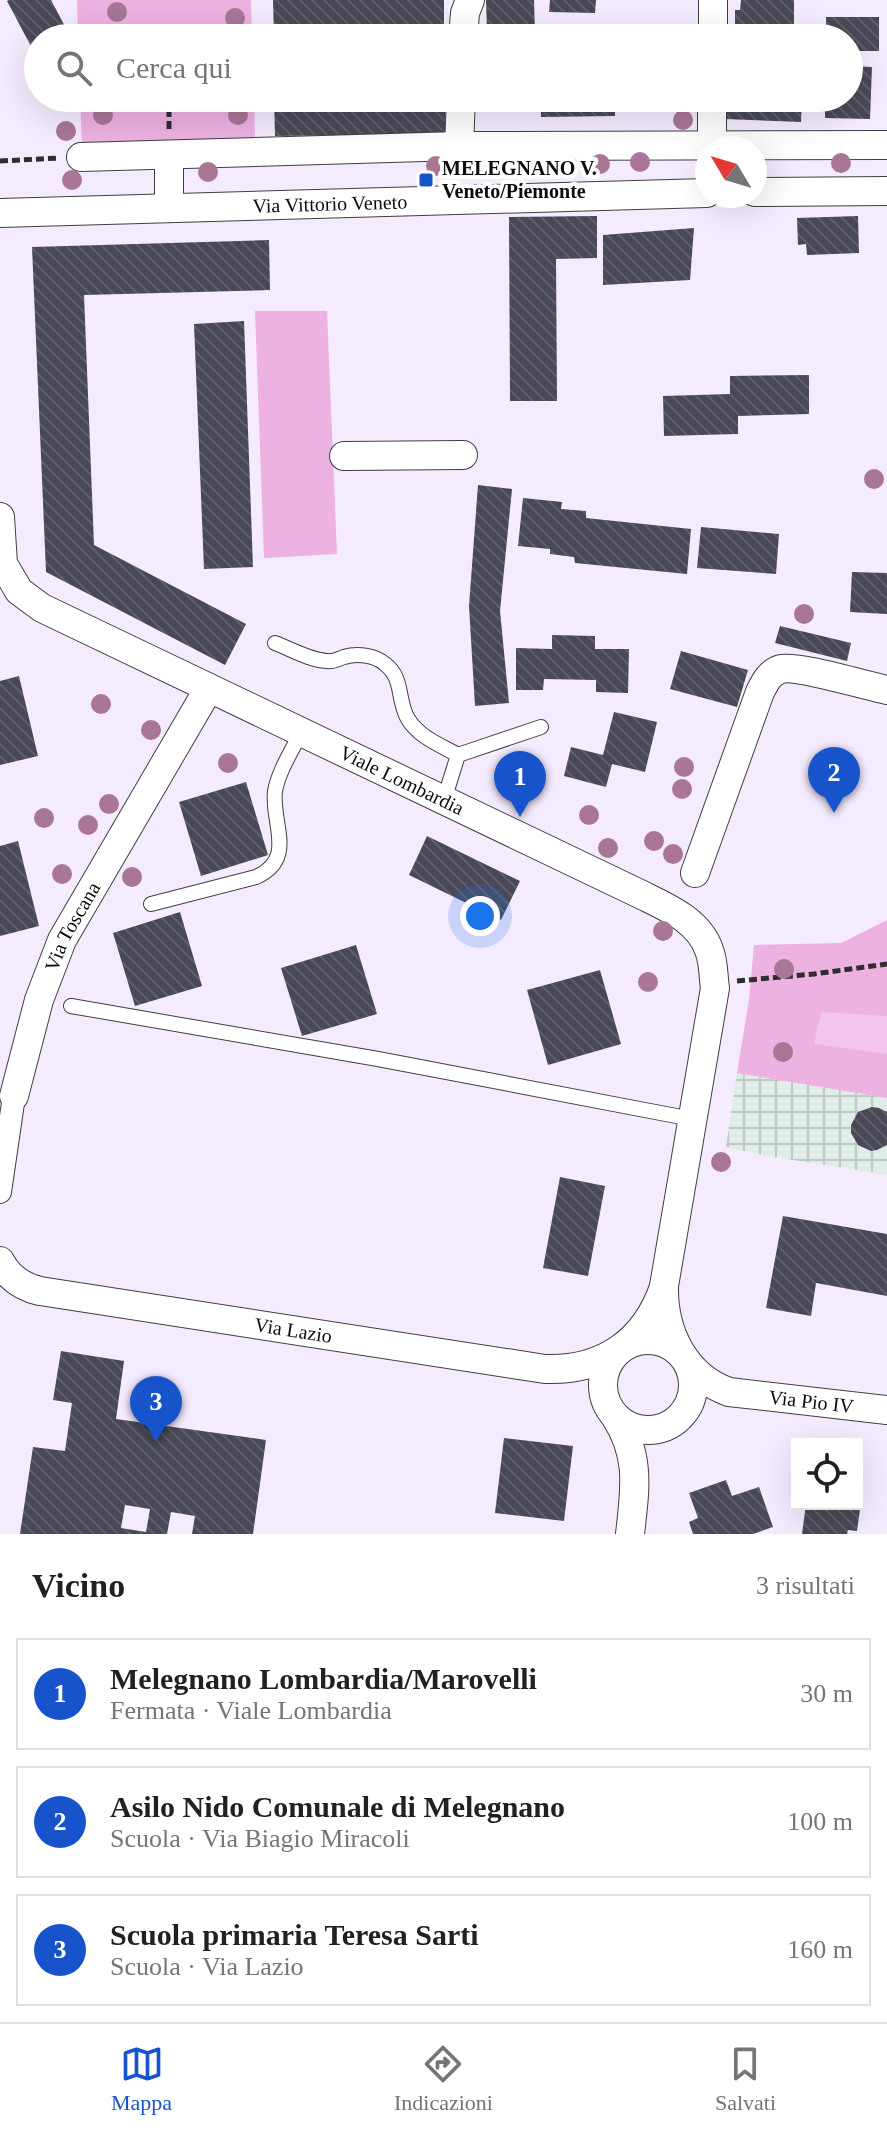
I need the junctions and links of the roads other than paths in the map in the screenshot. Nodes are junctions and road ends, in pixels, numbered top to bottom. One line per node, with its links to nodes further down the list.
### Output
1 (470, 0): 3 (street)
2 (713, 0): 4 (street)
3 (464, 24)
4 (713, 24)
5 (460, 112): 11 (street)
6 (712, 112): 7 (street)
7 (712, 136)
8 (695, 145): 11 (street)
9 (767, 145): 10 (street)
10 (887, 145)
11 (459, 146): 12 (street)
12 (169, 155): 13 (street); 17 (street)
13 (81, 157)
14 (887, 191): 15 (street)
15 (767, 192)
16 (695, 193): 17 (street, Via Vittorio Veneto)
17 (169, 208): 18 (street, Via Vittorio Veneto)
18 (0, 213)
19 (463, 455): 20 (street)
20 (344, 456)
21 (0, 517): 23 (street, Viale Lombardia)
22 (275, 643): 27 (lane)
23 (209, 688): 26 (street, Viale Lombardia); 32 (street, Via Toscana)
24 (887, 690): 29 (street)
25 (541, 727): 27 (lane)
26 (301, 732): 28 (street, Viale Lombardia); 30 (lane)
27 (458, 755): 28 (lane)
28 (444, 800): 33 (street, Viale Lombardia)
29 (695, 873)
30 (151, 904)
31 (71, 1006): 33 (lane)
32 (14, 1096): 34 (street, Via Toscana)
33 (692, 1119): 37 (street, Viale Lombardia)
34 (0, 1192)
35 (0, 1261): 38 (street, Via Lazio)
36 (0, 1286): 38 (lane, Via Lazio)
37 (664, 1286): 39 (street, Viale Lombardia); 40 (street, Viale Lombardia)
38 (40, 1291): 41 (street, Via Lazio)
39 (619, 1351): 40 (street); 41 (street, Via Lazio); 44 (street)
40 (683, 1356): 42 (street, Via Pio IV); 45 (street)
41 (545, 1369): 44 (street, Via Lazio)
42 (737, 1392): 43 (street, Via Pio IV); 45 (street, Via Pio IV)
43 (887, 1410)
44 (614, 1415): 45 (street); 46 (street)
45 (677, 1420): 46 (street)
46 (636, 1479): 47 (street)
47 (630, 1534)

